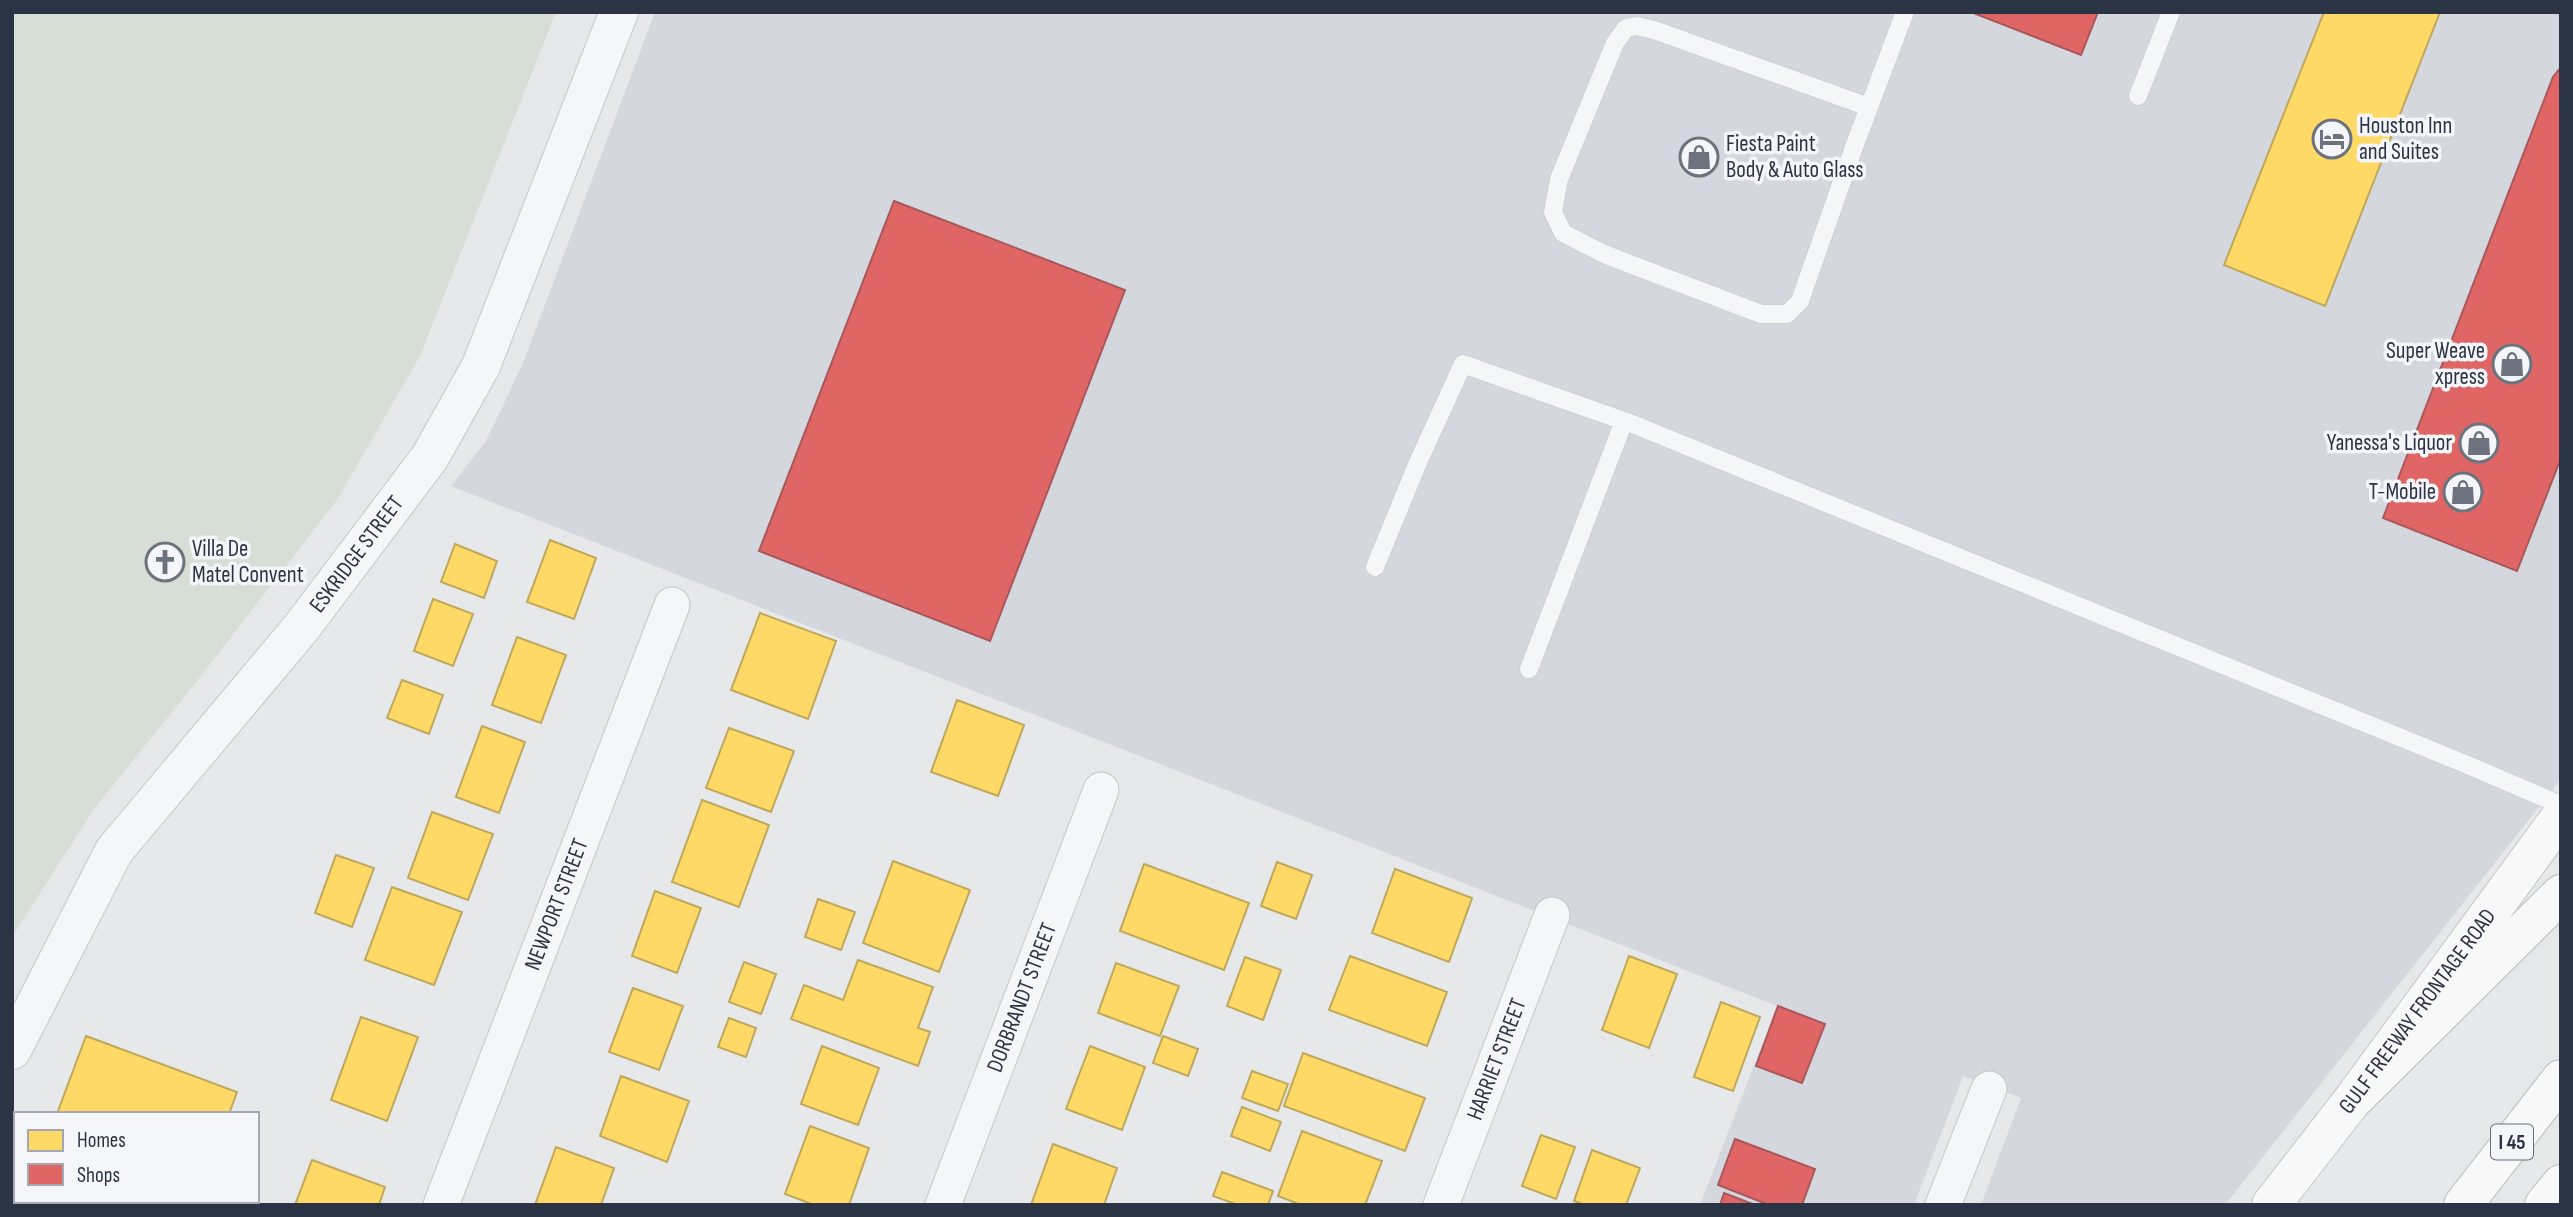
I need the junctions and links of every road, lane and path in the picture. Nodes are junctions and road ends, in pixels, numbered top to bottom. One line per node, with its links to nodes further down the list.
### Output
1 (619, 12): 15 (street, ESKRIDGE STREET)
2 (1905, 12): 5 (lane)
3 (2171, 12): 4 (lane)
4 (2138, 96)
5 (1869, 107): 5 (lane)
6 (1624, 421): 7 (lane); 9 (lane); 11 (lane)
7 (1375, 566)
8 (672, 605): 20 (street, NEWPORT STREET)
9 (1529, 669)
10 (1101, 790): 21 (street, DORBRANDT STREET)
11 (2561, 805)
12 (2561, 816): 18 (main road, GULF FREEWAY FRONTAGE ROAD)
13 (2561, 894): 18 (main road)
14 (1552, 915): 22 (street, HARRIET STREET)
15 (12, 1049)
16 (2561, 1079): 25 (main road, I 45)
17 (1989, 1089): 23 (street)
18 (2351, 1102): 24 (main road, GULF FREEWAY FRONTAGE ROAD)
19 (2561, 1184): 26 (main road)
20 (441, 1205)
21 (943, 1205)
22 (1441, 1205)
23 (1944, 1205)
24 (2271, 1205)
25 (2463, 1205)
26 (2544, 1205)

